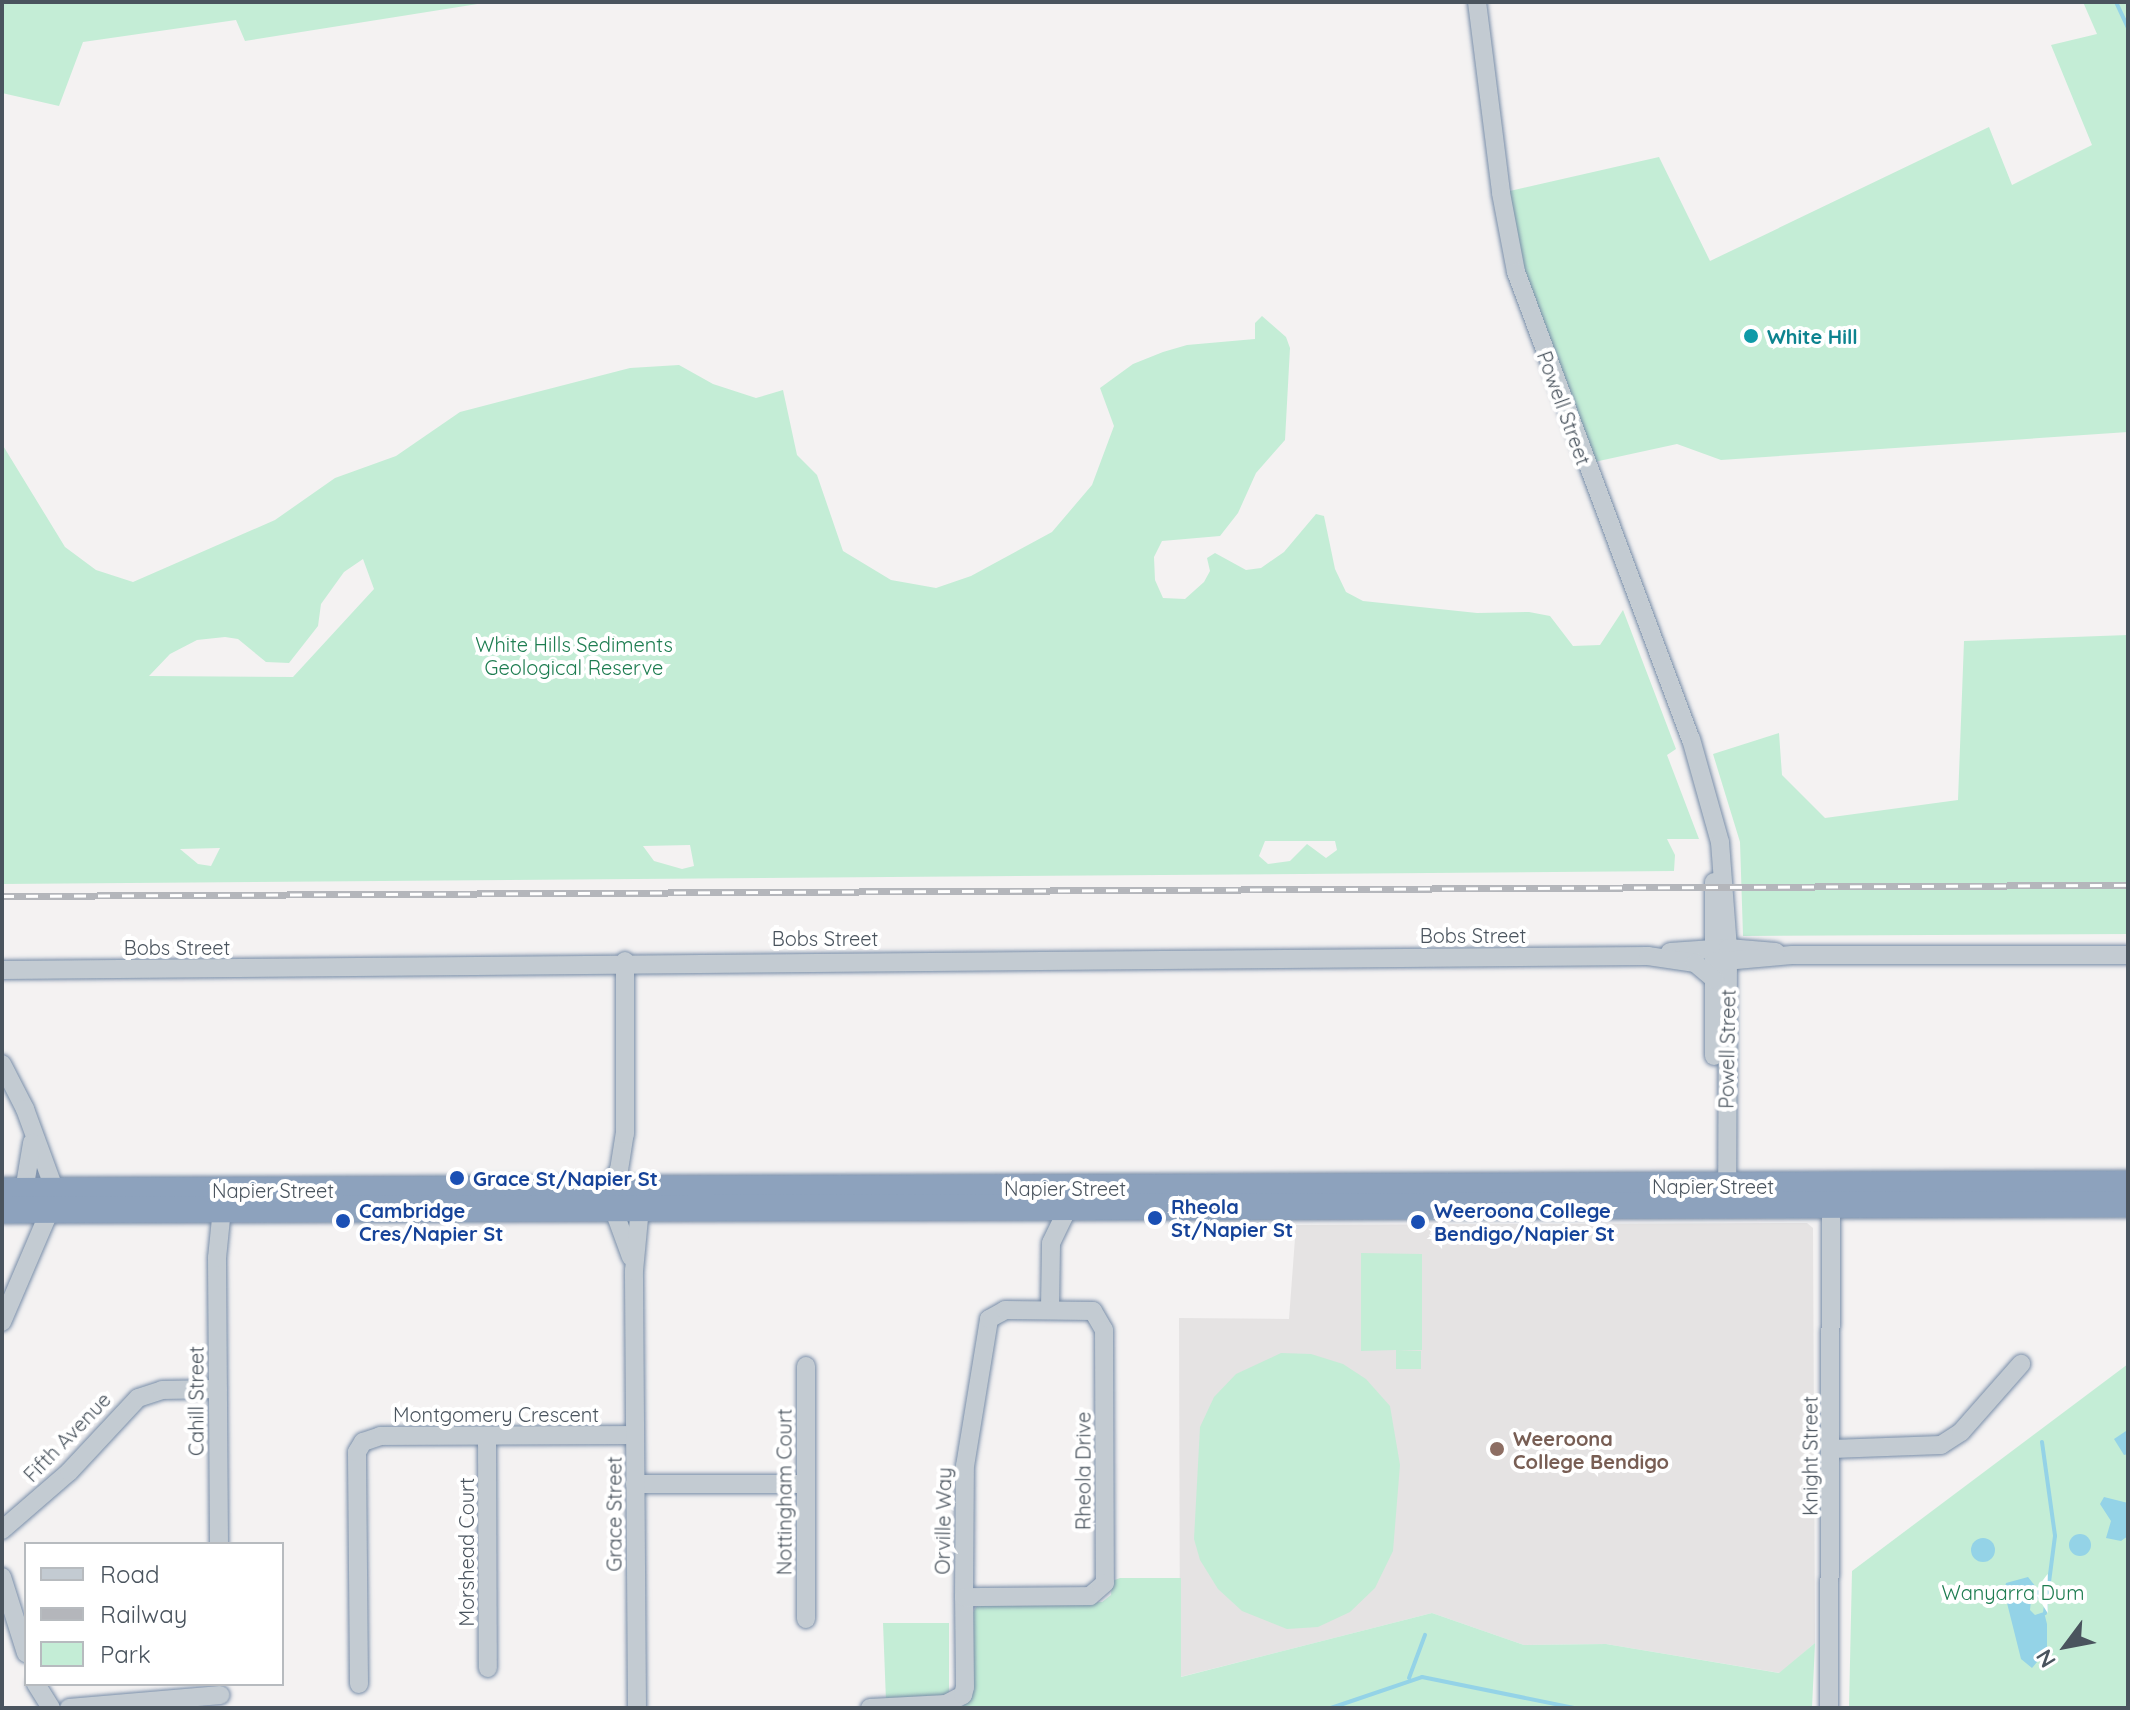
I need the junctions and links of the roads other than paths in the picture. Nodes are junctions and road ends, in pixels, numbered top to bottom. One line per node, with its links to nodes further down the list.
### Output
1 (1477, 2): 4 (street, Powell Street)
2 (2128, 955): 4 (street, Bobs Street)
3 (1648, 956): 4 (street, Bobs Street); 4 (street, Bobs Street); 5 (street, Bobs Street)
4 (1720, 960): 15 (street, Powell Street)
5 (625, 961): 6 (street, Bobs Street); 9 (street, Grace Street)
6 (2, 970)
7 (2, 1064): 8 (street)
8 (31, 1124): 19 (street); 20 (street)
9 (625, 1134): 17 (street, Grace Street); 18 (street, Grace Street)
10 (2128, 1184): 14 (highway, Napier Street)
11 (517, 1189): 13 (highway, Napier Street); 17 (highway, Napier Street); 18 (highway)
12 (87, 1190): 13 (highway, Napier Street); 20 (highway, Napier Street); 24 (highway)
13 (450, 1190): 25 (highway)
14 (2042, 1194): 15 (highway, Napier Street); 21 (highway, Napier Street); 22 (highway, Napier Street)
15 (1721, 1195): 16 (highway, Napier Street); 16 (highway, Napier Street); 21 (highway, Napier Street)
16 (1061, 1197): 18 (highway, Napier Street); 23 (highway, Napier Street); 26 (street)
17 (610, 1199): 18 (highway, Napier Street); 25 (highway, Napier Street); 28 (street, Grace Street)
18 (642, 1199): 23 (highway, Napier Street); 28 (street, Grace Street)
19 (12, 1200): 20 (highway, Napier Street); 27 (street)
20 (52, 1200): 24 (highway, Napier Street); 27 (street)
21 (1831, 1204): 36 (street, Knight Street)
22 (2128, 1204)
23 (1030, 1207): 26 (street)
24 (209, 1209): 25 (highway, Napier Street); 33 (street, Cahill Street)
25 (559, 1209)
26 (1050, 1257): 29 (street)
27 (24, 1270): 30 (street)
28 (634, 1271): 34 (street, Grace Street)
29 (1050, 1309): 42 (street, Orville Way); 42 (street, Rheola Drive)
30 (2, 1322)
31 (2021, 1364): 36 (street)
32 (806, 1366): 38 (street, Nottingham Court)
33 (218, 1389): 39 (street, Fifth Avenue); 40 (street, Cahill Street)
34 (635, 1435): 35 (street, Montgomery Crescent); 37 (street, Grace Street)
35 (487, 1436): 45 (street, Morshead Court); 46 (street, Montgomery Crescent)
36 (1832, 1449): 49 (street, Knight Street)
37 (635, 1484): 38 (street); 52 (street, Grace Street)
38 (806, 1484): 43 (street, Nottingham Court)
39 (2, 1530)
40 (219, 1542)
41 (2, 1577): 44 (street)
42 (964, 1597): 53 (street, Orville Way)
43 (806, 1619)
44 (24, 1647)
45 (488, 1668)
46 (359, 1684)
47 (37, 1686): 50 (street)
48 (220, 1696): 51 (street)
49 (1829, 1701)
50 (51, 1708)
51 (69, 1708)
52 (637, 1708)
53 (870, 1708)

